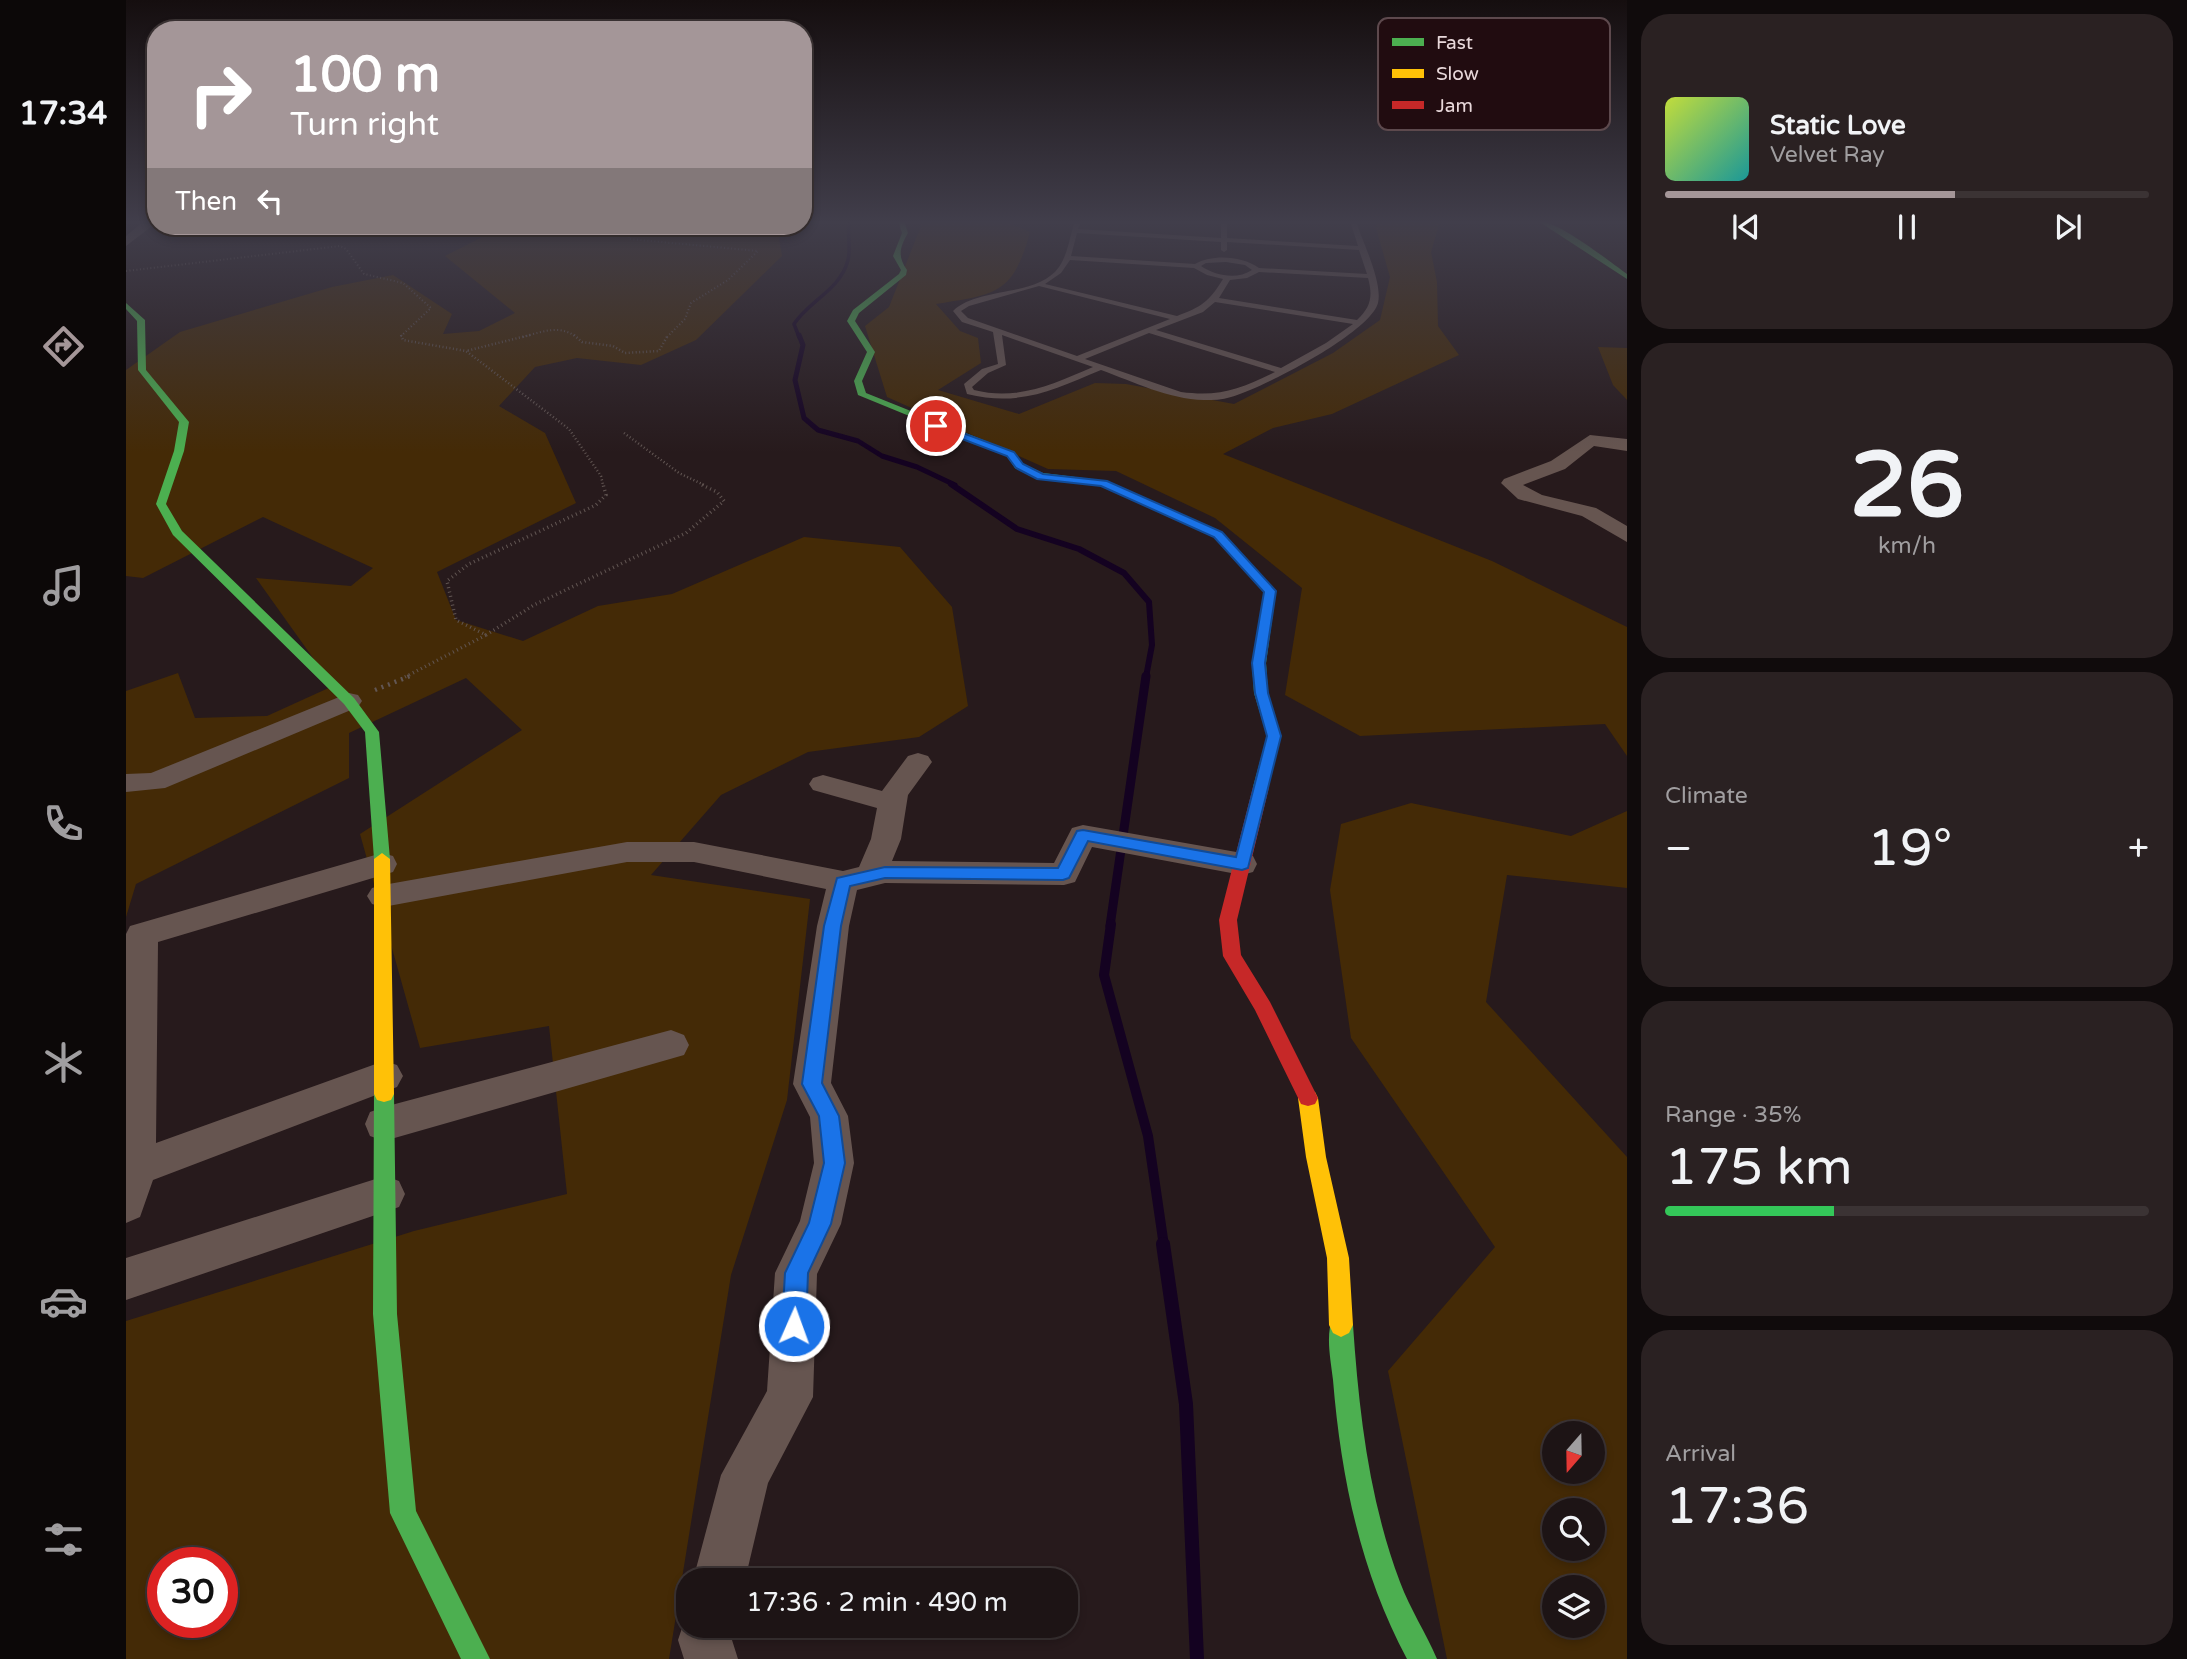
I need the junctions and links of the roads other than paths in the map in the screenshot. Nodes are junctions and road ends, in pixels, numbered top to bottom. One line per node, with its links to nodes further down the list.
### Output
1 (873, 298): 21 (street)
2 (986, 298): 10 (lane)
3 (1096, 298): 7 (lane)
4 (1373, 298): 8 (lane)
5 (1214, 300): 7 (lane); 8 (lane)
6 (126, 305): 16 (street)
7 (1178, 319): 9 (lane)
8 (1357, 322): 13 (lane)
9 (1150, 331): 11 (lane); 13 (lane)
10 (998, 332): 11 (lane); 12 (lane)
11 (1077, 359): 12 (lane)
12 (1101, 367): 13 (lane)
13 (1281, 371)
14 (1627, 445): 15 (street)
15 (1627, 536)
16 (349, 701): 18 (street); 23 (street)
17 (918, 762): 20 (street)
18 (126, 783)
19 (823, 784): 20 (street)
20 (893, 803): 22 (street)
21 (1242, 864): 22 (street); 34 (street)
22 (857, 879): 23 (street); 30 (street)
23 (383, 880): 25 (street); 27 (street)
24 (671, 1045): 26 (street)
25 (384, 1076): 26 (street); 27 (street)
26 (384, 1124): 28 (street)
27 (131, 1186)
28 (385, 1194): 29 (street); 32 (street)
29 (126, 1279)
30 (722, 1568)
31 (705, 1638): 33 (street)
32 (476, 1659)
33 (711, 1659)
34 (1423, 1659)

